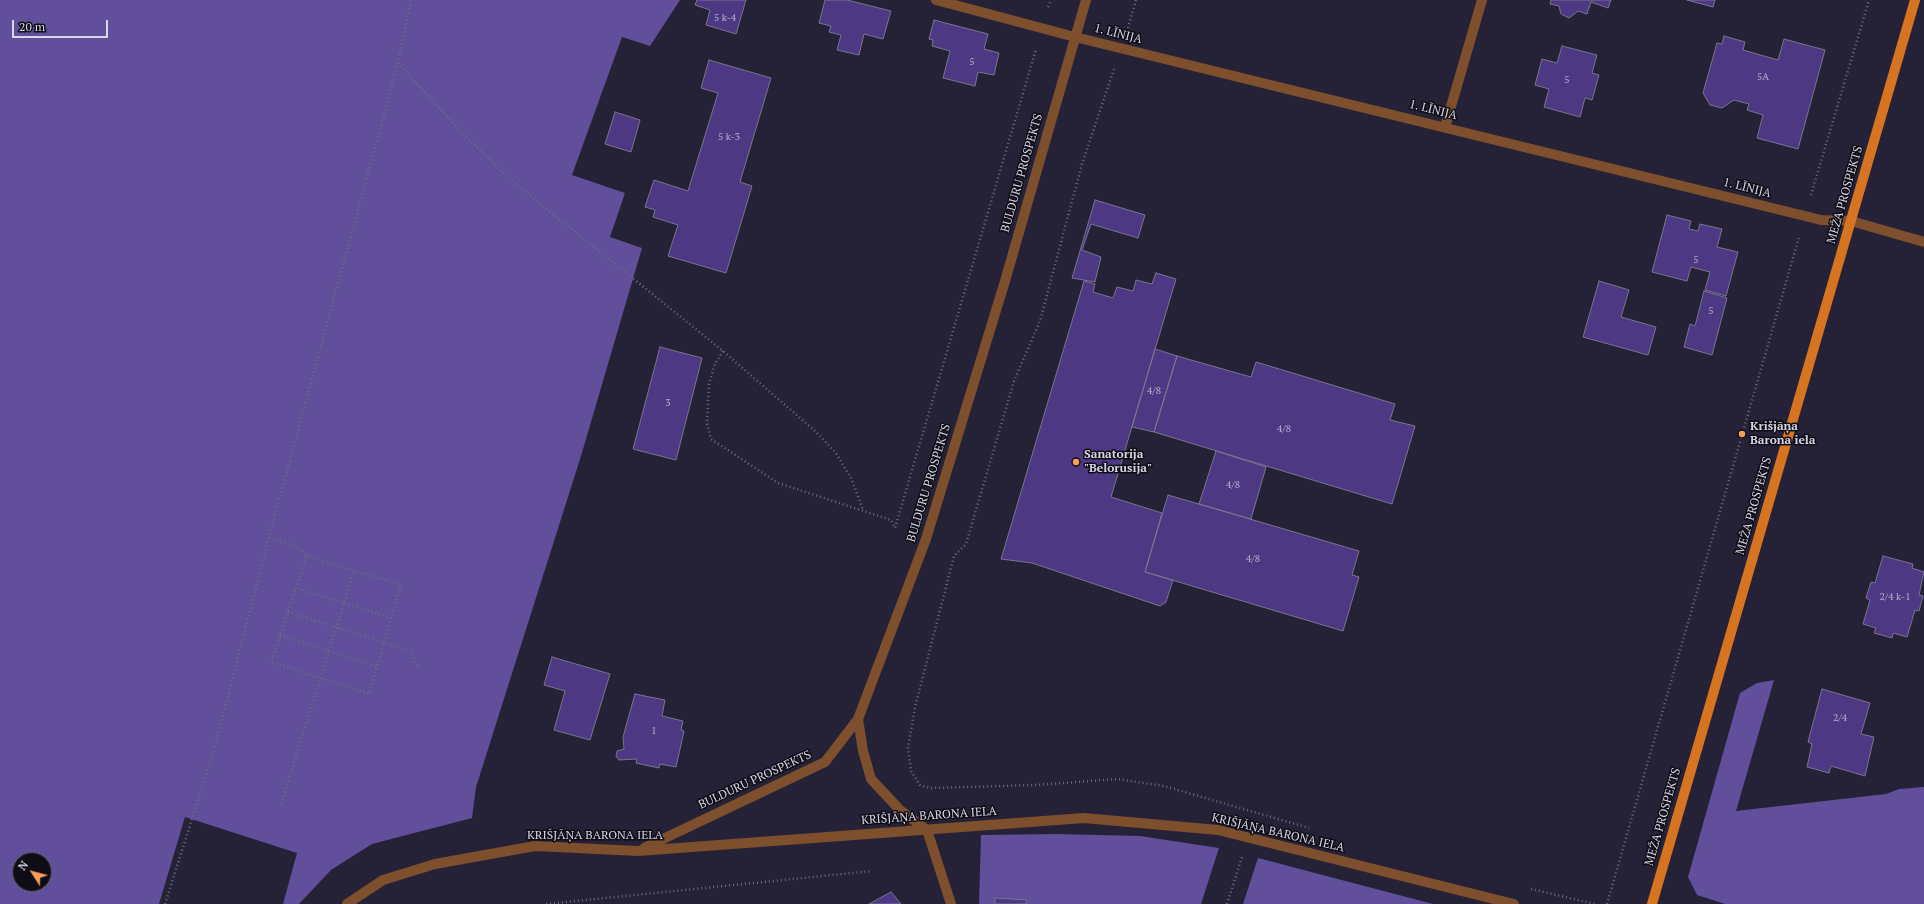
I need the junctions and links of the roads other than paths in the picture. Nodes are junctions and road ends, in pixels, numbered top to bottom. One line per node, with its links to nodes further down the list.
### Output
1 (936, 0): 5 (street, 1. LĪNIJA)
2 (1086, 0): 5 (street, BULDURU PROSPEKTS)
3 (1482, 0): 6 (street)
4 (1915, 0): 7 (main road, MEŽA PROSPEKTS)
5 (1075, 37): 6 (street, 1. LĪNIJA); 9 (street, BULDURU PROSPEKTS)
6 (1445, 127): 7 (street, 1. LĪNIJA)
7 (1851, 221): 8 (street, 1. LĪNIJA); 15 (main road, MEŽA PROSPEKTS)
8 (1924, 242)
9 (858, 719): 10 (street); 11 (street, BULDURU PROSPEKTS)
10 (927, 830): 11 (street, KRIŠJĀŅA BARONA IELA); 13 (street); 14 (street, KRIŠJĀŅA BARONA IELA)
11 (638, 850): 12 (street, KRIŠJĀŅA BARONA IELA)
12 (348, 904)
13 (951, 904)
14 (1514, 904)
15 (1652, 904)

